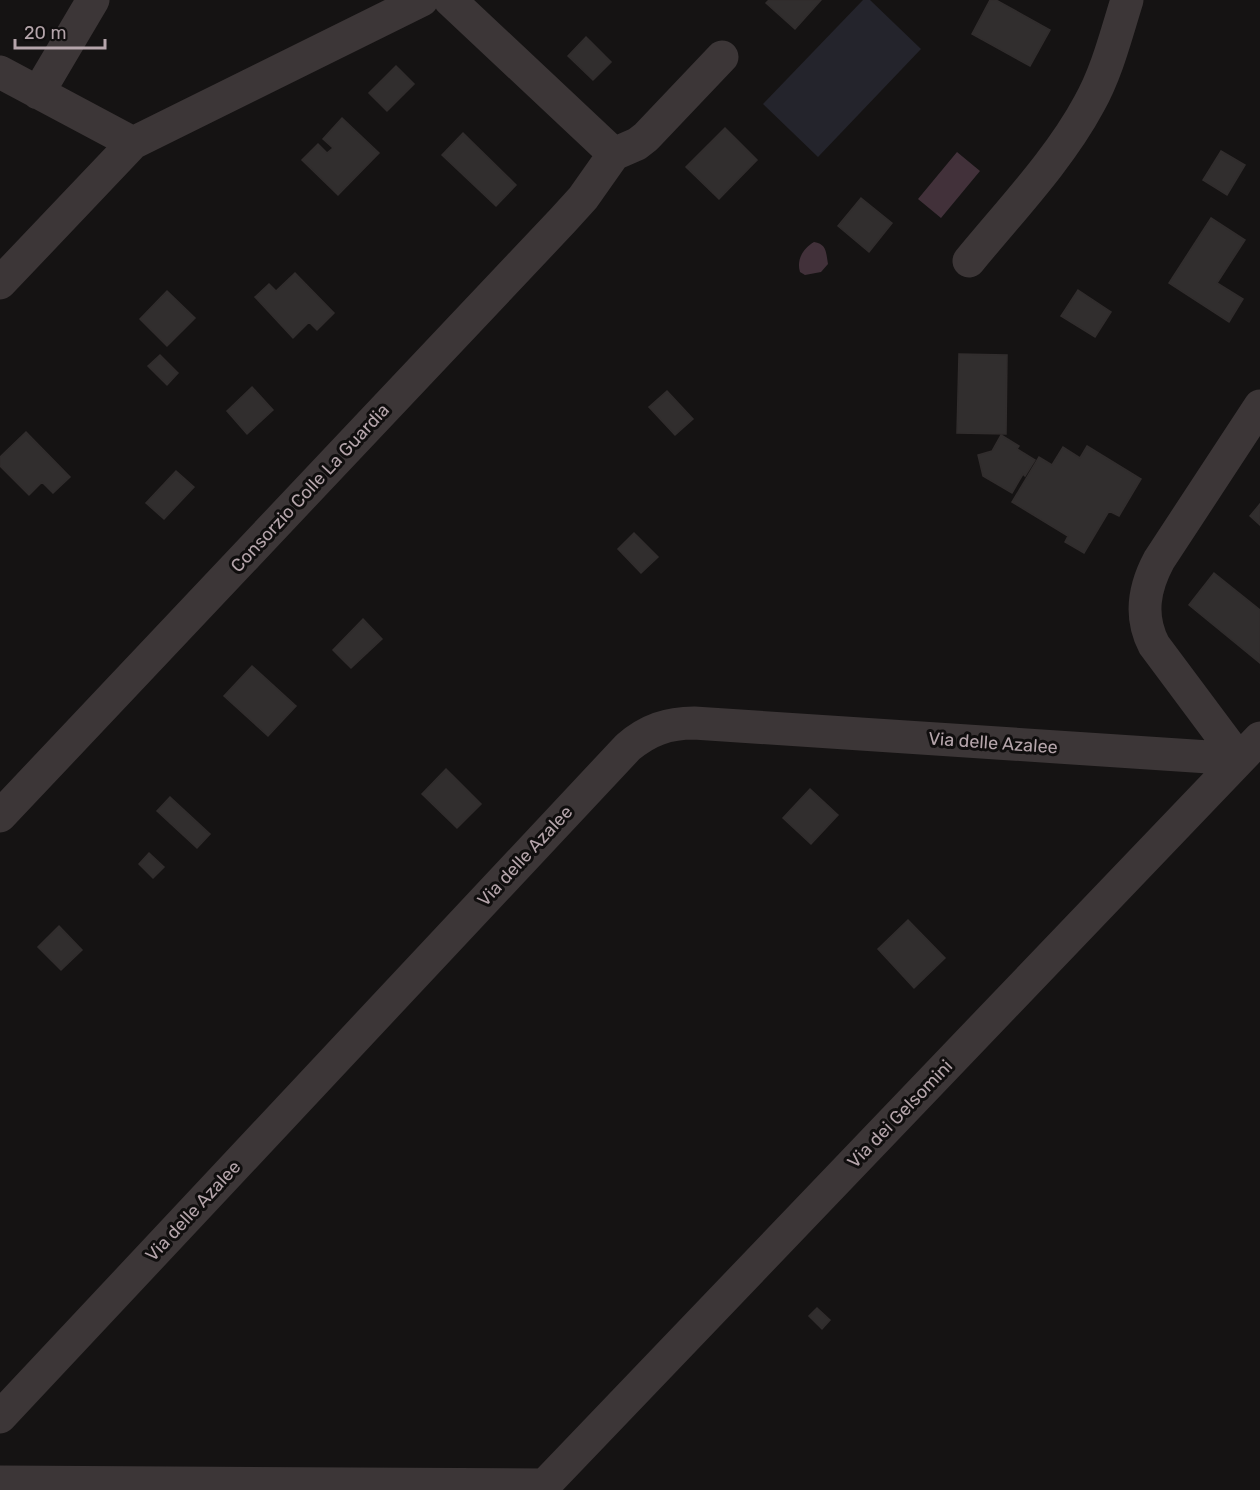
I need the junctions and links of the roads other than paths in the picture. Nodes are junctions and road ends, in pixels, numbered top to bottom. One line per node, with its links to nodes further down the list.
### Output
1 (93, 0): 7 (street)
2 (422, 0): 8 (street)
3 (450, 0): 9 (street)
4 (1127, 0): 10 (street)
5 (722, 57): 9 (street, Consorzio Colle La Guardia)
6 (0, 72): 7 (street)
7 (38, 93): 8 (street)
8 (134, 143): 11 (street)
9 (614, 154): 14 (street, Consorzio Colle La Guardia)
10 (969, 261)
11 (0, 283)
12 (1260, 406): 13 (street)
13 (1250, 748): 15 (street, Via delle Azalee); 17 (street, Via dei Gelsomini)
14 (0, 816)
15 (0, 1417)
16 (0, 1482): 17 (street)
17 (543, 1487)

